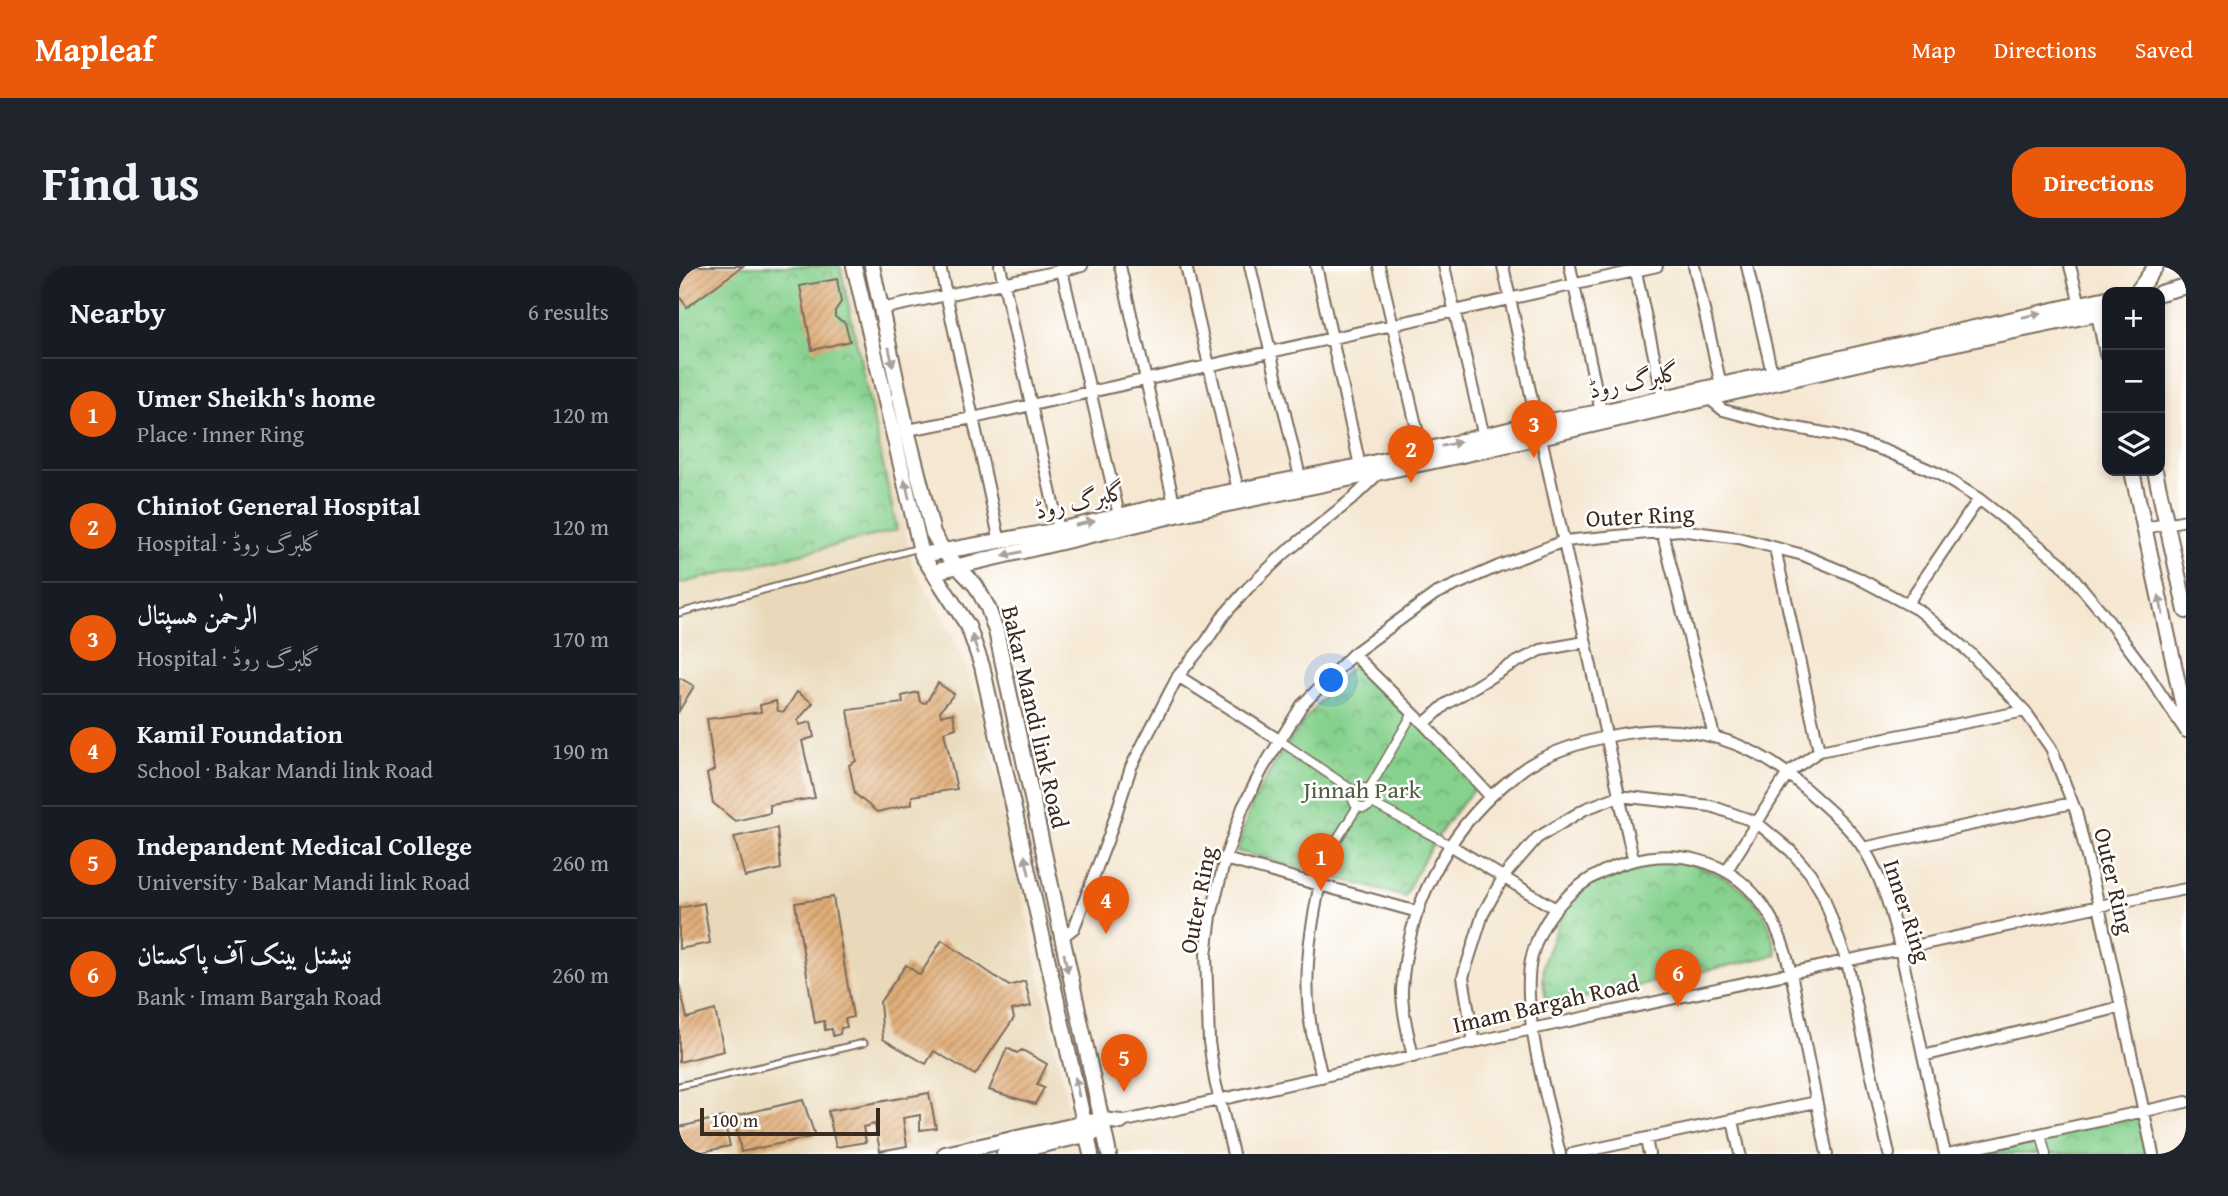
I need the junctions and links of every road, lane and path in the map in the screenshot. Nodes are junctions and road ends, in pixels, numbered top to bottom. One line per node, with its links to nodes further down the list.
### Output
1 (854, 266): 67 (main road, Bakar Mandi link Road, one-way to 1)
2 (871, 266): 30 (main road, Bakar Mandi link Road)
3 (940, 266): 26 (street)
4 (1000, 266): 21 (street)
5 (1082, 266): 19 (street)
6 (1120, 266): 37 (street)
7 (1186, 266): 35 (street)
8 (1249, 266): 34 (street)
9 (1315, 266): 33 (street)
10 (1379, 266): 32 (street)
11 (1444, 266): 31 (street)
12 (1503, 266): 27 (street)
13 (1570, 266): 22 (street)
14 (1657, 266): 20 (street)
15 (1693, 266): 38 (street)
16 (1747, 266): 36 (street)
17 (2070, 266): 28 (street)
18 (2156, 266): 24 (main road)
19 (1062, 268): 21 (street); 39 (street)
20 (1635, 268): 22 (street); 41 (street)
21 (1004, 283): 26 (street); 42 (street)
22 (1574, 285): 27 (street); 43 (street)
23 (2186, 286): 25 (main road)
24 (2141, 287)
25 (2165, 292)
26 (946, 295): 30 (street); 44 (street)
27 (1511, 299): 31 (street); 46 (street)
28 (2080, 304): 29 (main road, گلبرگ روڈ); 36 (main road, گلبرگ روڈ, one-way to 28)
29 (2102, 306): 40 (main road, گلبرگ روڈ)
30 (881, 309): 45 (main road, Bakar Mandi link Road, one-way to 45)
31 (1454, 312): 32 (street); 47 (street)
32 (1393, 325): 33 (street); 48 (street)
33 (1332, 338): 34 (street); 50 (street)
34 (1271, 352): 35 (street); 54 (street)
35 (1210, 366): 37 (street); 55 (street)
36 (1772, 373): 38 (main road, گلبرگ روڈ)
37 (1146, 380): 39 (street); 57 (street)
38 (1721, 385): 40 (main road, گلبرگ روڈ)
39 (1090, 392): 42 (street); 58 (street)
40 (1704, 394): 41 (main road, گلبرگ روڈ); 46 (main road, گلبرگ روڈ); 56 (street)
41 (1663, 398): 43 (main road, گلبرگ روڈ)
42 (1031, 405): 44 (street); 62 (street)
43 (1601, 412): 46 (main road, گلبرگ روڈ)
44 (973, 418): 45 (street); 65 (street)
45 (907, 430): 68 (main road, Bakar Mandi link Road)
46 (1539, 430): 47 (main road, گلبرگ روڈ); 51 (main road, گلبرگ روڈ); 64 (street)
47 (1484, 437): 48 (main road, گلبرگ روڈ, one-way to 47)
48 (1422, 451): 49 (main road, گلبرگ روڈ)
49 (1394, 457): 50 (main road, گلبرگ روڈ); 51 (street)
50 (1360, 466): 54 (main road, گلبرگ روڈ)
51 (1380, 472): 69 (main road, گلبرگ روڈ, one-way to 69); 77 (street)
52 (2133, 476): 61 (main road)
53 (2156, 476): 60 (main road)
54 (1300, 477): 55 (main road, گلبرگ روڈ)
55 (1238, 490): 57 (main road, گلبرگ روڈ)
56 (1978, 500): 72 (street); 82 (street)
57 (1174, 503): 58 (main road, گلبرگ روڈ)
58 (1119, 515): 62 (main road, گلبرگ روڈ, one-way to 58)
59 (2186, 520): 60 (street)
60 (2166, 525): 61 (street); 71 (main road)
61 (2145, 528): 80 (main road, one-way to 61)
62 (1059, 530): 65 (main road, گلبرگ روڈ)
63 (1662, 531): 64 (street, Outer Ring); 66 (street, Outer Ring); 83 (street)
64 (1564, 541): 75 (street); 76 (street, Outer Ring)
65 (1000, 542): 68 (main road, گلبرگ روڈ)
66 (1776, 548): 72 (street, Outer Ring); 86 (street)
67 (921, 552): 68 (main road, گلبرگ روڈ); 70 (main road, Bakar Mandi link Road); 74 (lane)
68 (944, 552): 69 (main road, Bakar Mandi link Road)
69 (957, 566): 70 (main road, گلبرگ روڈ); 107 (main road, Bakar Mandi link Road)
70 (933, 572): 126 (main road, Bakar Mandi link Road, one-way to 70)
71 (2184, 588): 73 (main road)
72 (1907, 604): 78 (street, Outer Ring)
73 (2186, 611)
74 (679, 614)
75 (1585, 642): 81 (street); 84 (street)
76 (1353, 653): 79 (street); 85 (street, Outer Ring)
77 (1178, 676): 85 (street); 107 (street)
78 (2025, 711): 86 (street); 93 (street, Outer Ring)
79 (1413, 713): 81 (street); 88 (street)
80 (2186, 720)
81 (1425, 724): 90 (street)
82 (2186, 732)
83 (1714, 736): 84 (street, Inner Ring); 87 (street, Inner Ring)
84 (1606, 737): 90 (street, Inner Ring); 91 (street)
85 (1279, 740): 89 (street); 98 (street, Outer Ring)
86 (1819, 751): 87 (street)
87 (1788, 773): 95 (street); 97 (street, Inner Ring)
88 (1369, 789): 89 (street); 92 (street)
89 (1355, 792): 94 (street)
90 (1490, 796): 96 (street, Inner Ring)
91 (1619, 796): 95 (street); 99 (street); 101 (street)
92 (1372, 803): 94 (street); 96 (street)
93 (2072, 803): 97 (street); 104 (street, Outer Ring)
94 (1358, 806): 102 (street)
95 (1756, 821): 100 (street); 109 (street)
96 (1450, 845): 101 (street); 106 (street, Inner Ring)
97 (1863, 848): 108 (street, Inner Ring)
98 (1225, 859): 102 (street); 119 (street, Outer Ring)
99 (1633, 859): 100 (street); 105 (street)
100 (1727, 870): 110 (street)
101 (1504, 876): 105 (street); 114 (street)
102 (1316, 882): 106 (street); 117 (street)
103 (2186, 890): 104 (street, Imam Bargah Road)
104 (2099, 906): 108 (street, Imam Bargah Road); 111 (street, Outer Ring)
105 (1554, 908): 112 (street)
106 (1418, 912): 116 (street, Inner Ring)
107 (1061, 938): 125 (main road, Bakar Mandi link Road, one-way to 125)
108 (1900, 951): 109 (street, Imam Bargah Road); 115 (street, Inner Ring)
109 (1847, 962): 110 (street, Imam Bargah Road); 139 (street)
110 (1790, 973): 112 (street, Imam Bargah Road); 120 (street)
111 (2121, 1007): 115 (street); 122 (street, Outer Ring)
112 (1532, 1029): 114 (street, Imam Bargah Road); 134 (street)
113 (863, 1043): 118 (lane)
114 (1474, 1043): 116 (street, Imam Bargah Road)
115 (1923, 1056): 140 (street, Inner Ring)
116 (1413, 1057): 117 (street, Imam Bargah Road)
117 (1322, 1077): 119 (street, Imam Bargah Road)
118 (679, 1086)
119 (1220, 1099): 124 (street, Imam Bargah Road); 133 (street, Outer Ring)
120 (1816, 1102): 123 (street); 138 (street)
121 (2186, 1102): 122 (street)
122 (2144, 1111): 127 (street); 142 (street, Outer Ring)
123 (1733, 1120): 128 (street); 137 (street)
124 (1121, 1122): 125 (main road, Imam Bargah Road)
125 (1103, 1125): 126 (main road, Imam Bargah Road); 132 (main road, Bakar Mandi link Road)
126 (1086, 1129): 129 (main road, Imam Bargah Road); 130 (main road, Imam Bargah Road); 131 (main road, Bakar Mandi link Road)
127 (2041, 1134): 140 (street); 141 (street)
128 (1646, 1139): 135 (street); 136 (street)
129 (945, 1154)
130 (1004, 1154)
131 (1091, 1154)
132 (1109, 1154)
133 (1233, 1154)
134 (1560, 1154)
135 (1572, 1154)
136 (1649, 1154)
137 (1739, 1154)
138 (1827, 1154)
139 (1889, 1154)
140 (1946, 1154)
141 (2046, 1154)
142 (2153, 1154)

